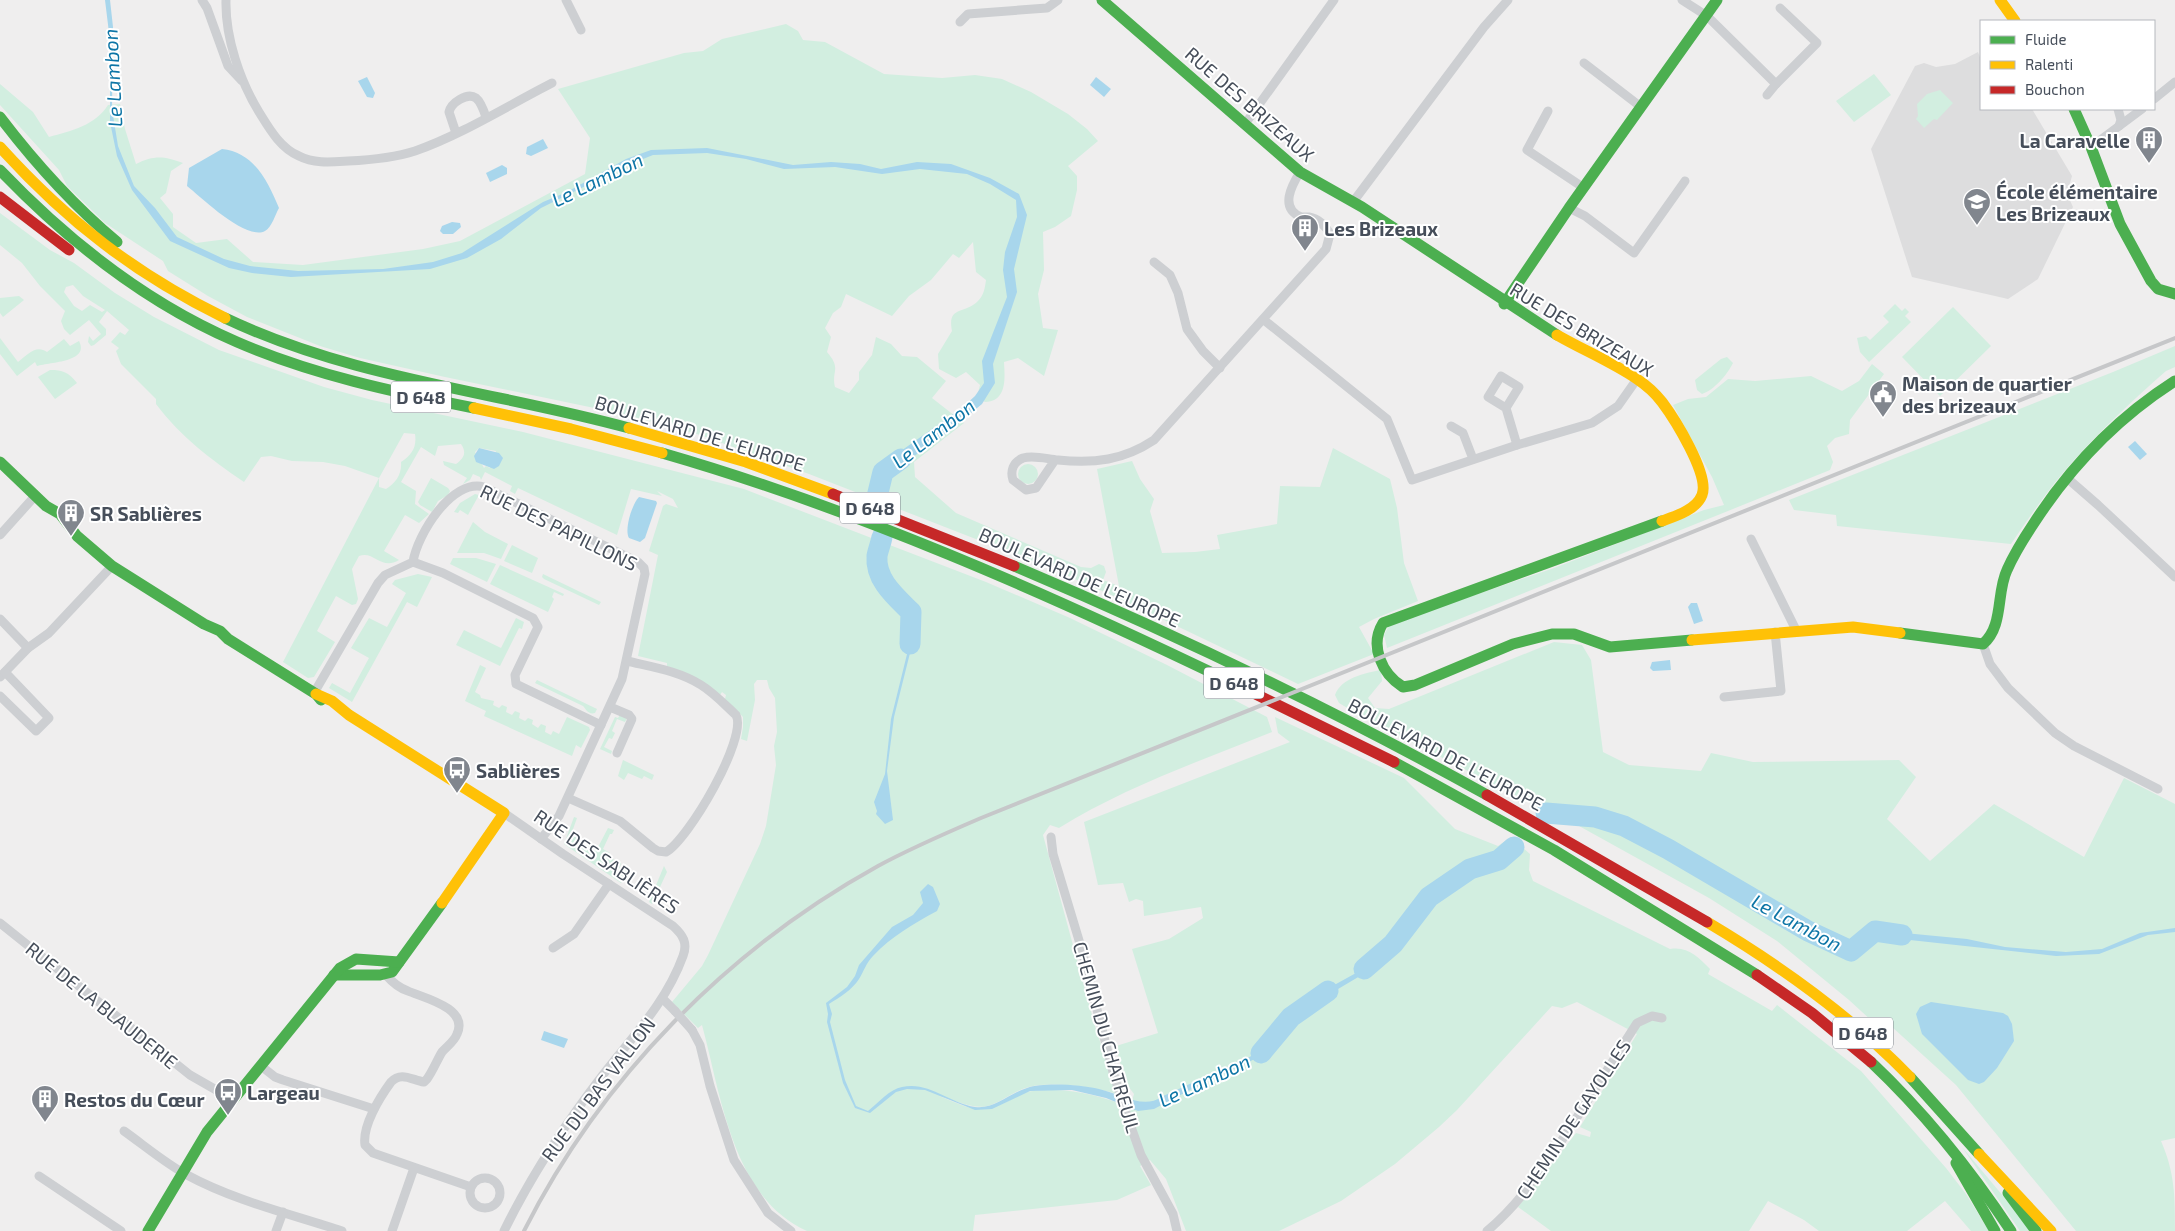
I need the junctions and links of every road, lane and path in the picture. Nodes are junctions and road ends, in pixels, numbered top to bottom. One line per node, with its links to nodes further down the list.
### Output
1 (202, 0): 17 (street)
2 (226, 0): 17 (street)
3 (566, 0): 15 (street)
4 (1058, 0): 14 (street)
5 (1102, 0): 30 (main road, RUE DES BRIZEAUX)
6 (1334, 0): 30 (street)
7 (1508, 0): 40 (street)
8 (1682, 0): 12 (street)
9 (1717, 0): 12 (main road)
10 (2000, 0): 13 (main road)
11 (1780, 8): 20 (street)
12 (1706, 16): 20 (street); 23 (main road)
13 (2014, 20)
14 (960, 22)
15 (581, 30)
16 (1584, 63): 23 (street)
17 (242, 81): 32 (street)
18 (2175, 82): 22 (street)
19 (552, 83): 29 (street)
20 (1776, 84): 21 (street)
21 (1767, 95)
22 (2155, 98)
23 (1641, 107): 38 (main road)
24 (2074, 110): 34 (main road)
25 (2118, 110): 31 (street)
26 (2141, 110): 31 (street)
27 (1548, 111): 38 (street)
28 (0, 117): 47 (main road)
29 (486, 117): 32 (street); 32 (street)
30 (1245, 124): 36 (main road, RUE DES BRIZEAUX)
31 (2119, 126): 34 (street)
32 (456, 133)
33 (0, 147): 47 (main road, BOULEVARD DE L'EUROPE / D 648)
34 (2091, 147): 43 (main road)
35 (0, 170): 46 (main road, BOULEVARD DE L'EUROPE / D 648)
36 (1300, 172): 40 (main road, RUE DES BRIZEAUX); 45 (street)
37 (1685, 181): 41 (street)
38 (1584, 188): 41 (main road)
39 (0, 197): 46 (main road)
40 (1353, 202): 44 (main road, RUE DES BRIZEAUX)
41 (1569, 208): 44 (main road)
42 (1154, 262): 48 (street)
43 (2175, 294)
44 (1504, 304): 49 (main road, RUE DES BRIZEAUX)
45 (1264, 320): 48 (street); 54 (street)
46 (237, 342): 90 (main road, BOULEVARD DE L'EUROPE / D 648)
47 (304, 351): 95 (main road, BOULEVARD DE L'EUROPE / D 648)
48 (1220, 368): 55 (street)
49 (1637, 379): 53 (street); 66 (main road, RUE DES BRIZEAUX)
50 (2175, 381): 57 (main road)
51 (1506, 408): 53 (street)
52 (1452, 426): 54 (street)
53 (1517, 445): 54 (street)
54 (1473, 459)
55 (1055, 460): 55 (street)
56 (0, 462): 58 (main road, RUE DES SABLIÈRES)
57 (2067, 478): 63 (street); 67 (main road)
58 (35, 496): 59 (street); 62 (main road, RUE DES SABLIÈRES)
59 (0, 535)
60 (1752, 539): 65 (street)
61 (413, 562): 69 (street, RUE DES PAPILLONS); 71 (street); 75 (street)
62 (112, 566): 68 (street); 71 (main road, RUE DES SABLIÈRES)
63 (2175, 577)
64 (0, 619): 68 (street)
65 (1796, 630): 66 (main road); 67 (main road)
66 (1775, 632): 73 (street)
67 (1983, 644): 77 (street)
68 (28, 648): 70 (street)
69 (627, 661): 74 (street); 78 (street)
70 (2, 675): 72 (street)
71 (315, 694): 79 (main road, RUE DES SABLIÈRES)
72 (0, 696)
73 (1724, 697)
74 (610, 707): 75 (street); 76 (street)
75 (601, 726): 78 (street)
76 (617, 753)
77 (2158, 790)
78 (568, 798): 81 (street)
79 (504, 813): 81 (street, RUE DES SABLIÈRES); 85 (main road)
80 (1051, 837): 108 (street, CHEMIN DU CHATREUIL)
81 (541, 839): 82 (street, RUE DES SABLIÈRES)
82 (610, 884): 84 (street); 88 (street, RUE DES SABLIÈRES)
83 (0, 923): 92 (street, RUE DE LA BLAUDERIE)
84 (553, 948)
85 (399, 962): 86 (main road); 87 (main road)
86 (334, 975): 87 (main road); 91 (main road)
87 (386, 975): 93 (street)
88 (663, 999): 106 (street, RUE DU BAS VALLON); 107 (street, bridge)
89 (1662, 1018): 109 (street, CHEMIN DE GAYOLLES)
90 (1871, 1062): 110 (main road); 111 (main road, BOULEVARD DE L'EUROPE / D 648)
91 (260, 1066): 92 (main road); 93 (street)
92 (232, 1099): 97 (main road)
93 (374, 1109): 96 (street)
94 (124, 1131): 97 (street)
95 (1979, 1154): 112 (main road); 113 (main road, BOULEVARD DE L'EUROPE / D 648)
96 (414, 1168): 99 (street); 105 (street)
97 (183, 1172): 100 (street); 102 (main road)
98 (39, 1176): 101 (street)
99 (471, 1187)
100 (283, 1212): 103 (street); 104 (street)
101 (121, 1231)
102 (148, 1231)
103 (276, 1231)
104 (342, 1231)
105 (392, 1231)
106 (504, 1231)
107 (791, 1231)
108 (1177, 1231)
109 (1487, 1231)
110 (1995, 1231)
111 (2011, 1231)
112 (2036, 1231)
113 (2051, 1231)

